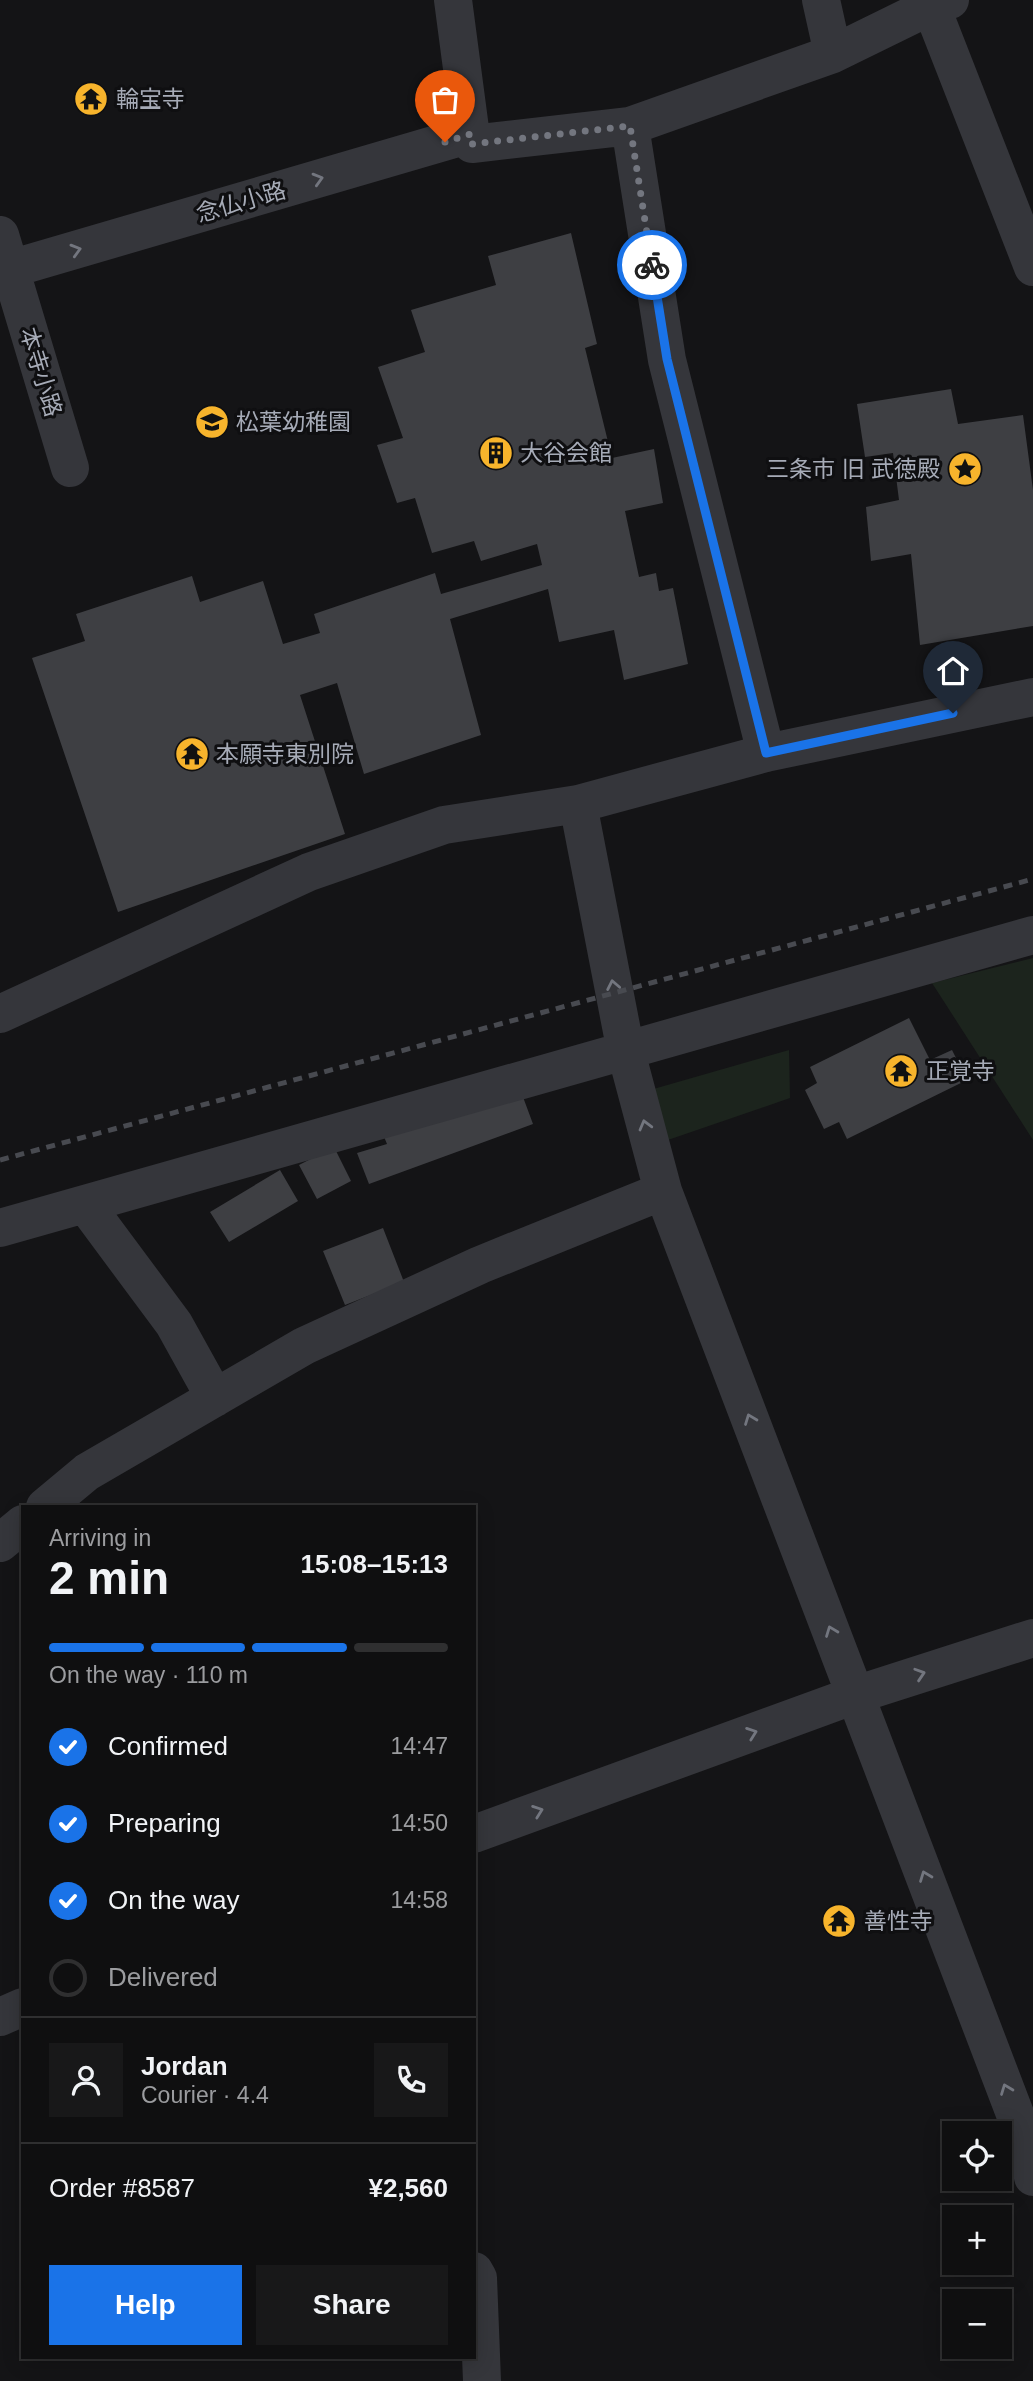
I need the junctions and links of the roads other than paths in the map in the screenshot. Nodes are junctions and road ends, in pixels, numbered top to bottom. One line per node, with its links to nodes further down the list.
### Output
1 (453, 0): 6 (street)
2 (821, 0): 4 (street)
3 (936, 2): 4 (street, 念仏小路); 8 (street)
4 (833, 54): 5 (street, 念仏小路)
5 (630, 126): 6 (street, 念仏小路); 11 (street)
6 (471, 139): 7 (street, 念仏小路, one-way to 6)
7 (5, 252): 9 (street, 本寺小路)
8 (1033, 267)
9 (70, 468)
10 (1033, 696): 11 (street)
11 (766, 753): 12 (street)
12 (578, 804): 14 (street); 15 (street, one-way to 12)
13 (1033, 934): 15 (street)
14 (0, 1014)
15 (626, 1052): 16 (street, one-way to 15); 17 (street)
16 (663, 1191): 19 (street); 24 (street, one-way to 16)
17 (85, 1204): 18 (street); 19 (street)
18 (0, 1228)
19 (215, 1398): 20 (street)
20 (47, 1505)
21 (21, 1526): 22 (street)
22 (0, 1543)
23 (1033, 1638): 24 (street, one-way to 23)
24 (855, 1695): 25 (street, one-way to 24); 28 (street, one-way to 24)
25 (476, 1833)
26 (21, 2008): 27 (street)
27 (0, 2017)
28 (1033, 2177)
29 (476, 2274): 30 (street)
30 (482, 2381)

